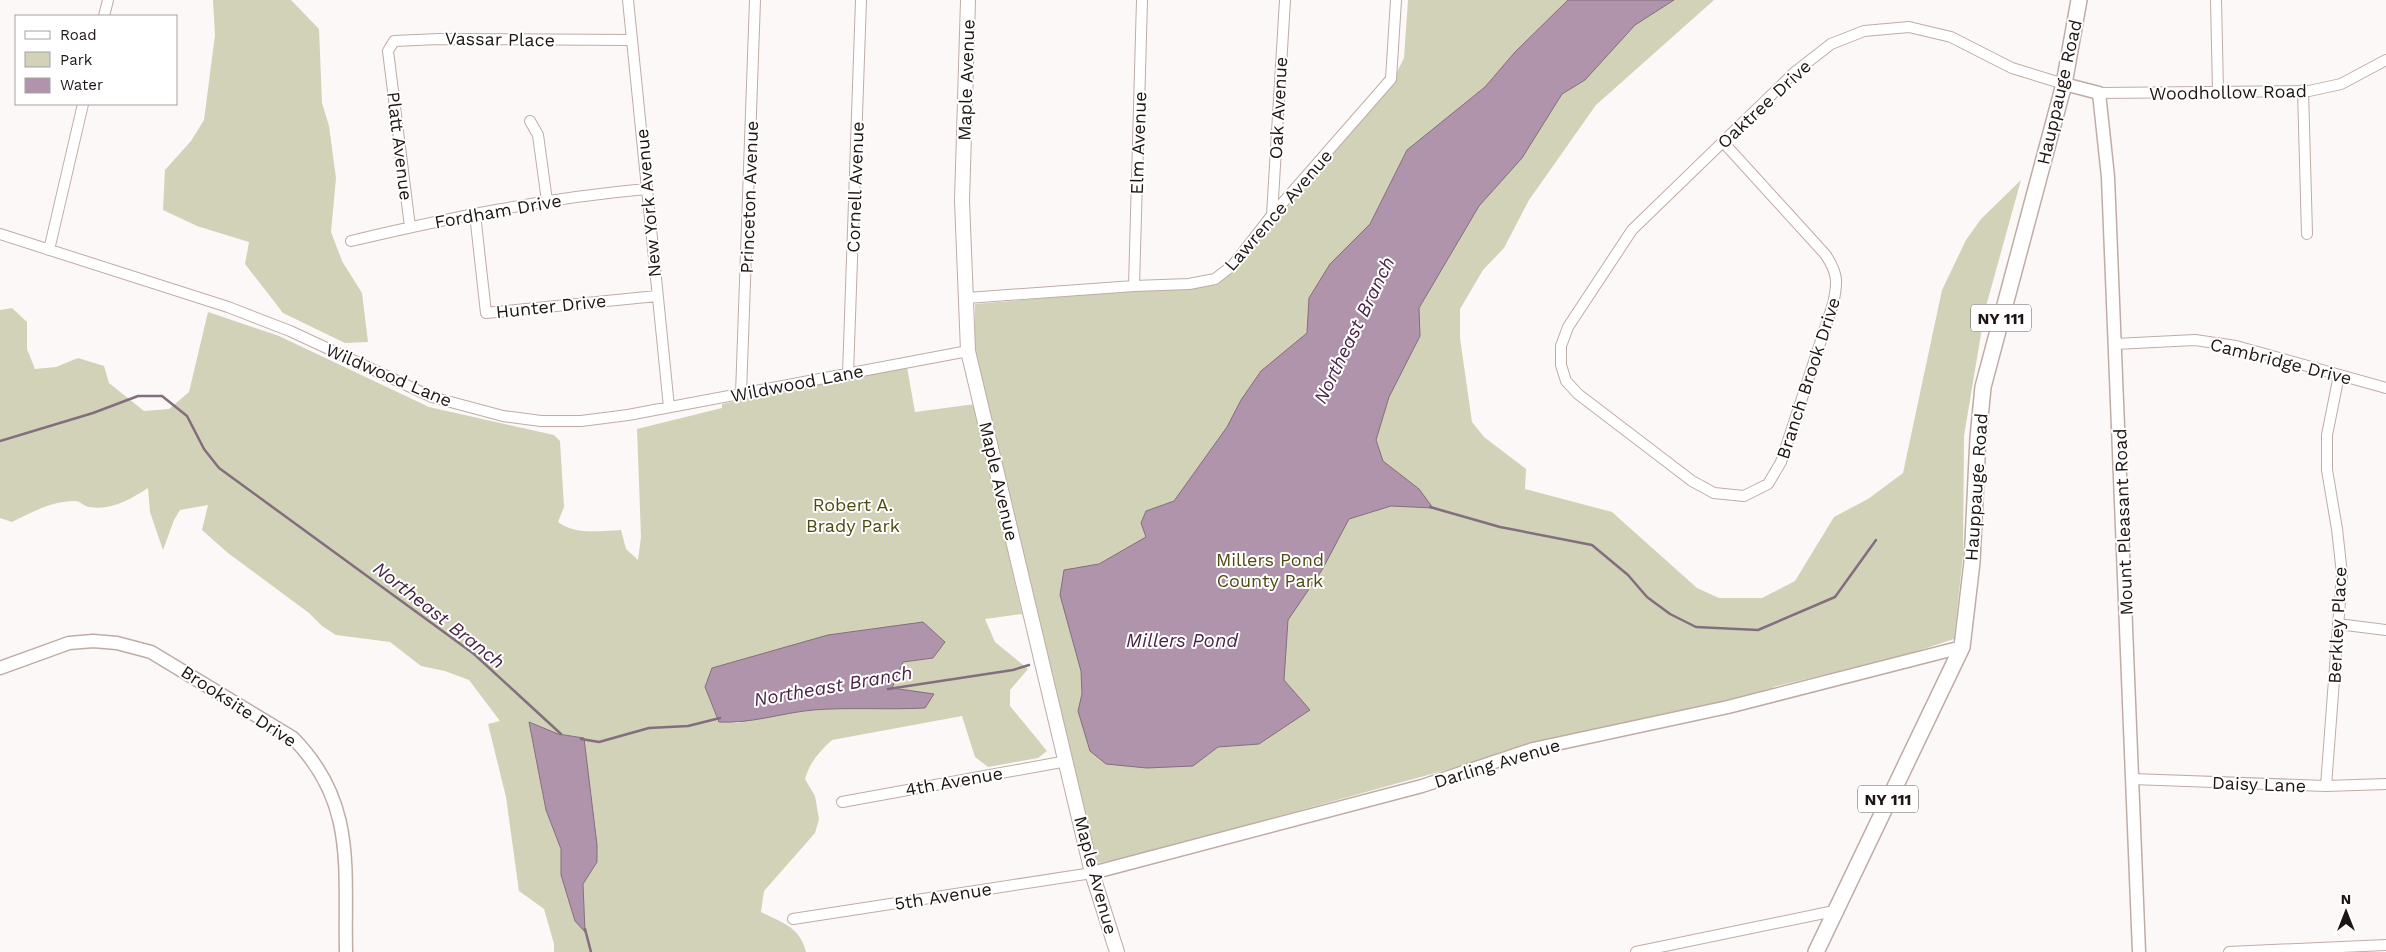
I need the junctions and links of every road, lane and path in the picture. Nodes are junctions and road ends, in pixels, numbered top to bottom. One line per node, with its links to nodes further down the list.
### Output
1 (108, 0): 11 (street)
2 (628, 0): 12 (street, New York Avenue)
3 (755, 0): 40 (street, Princeton Avenue)
4 (861, 0): 37 (street, Cornell Avenue)
5 (968, 0): 33 (main road, Maple Avenue)
6 (1142, 0): 31 (street, Elm Avenue)
7 (1285, 0): 25 (street, Oak Avenue)
8 (1396, 0): 25 (street, Lawrence Avenue)
9 (2079, 0): 15 (main road, Hauppauge Road / NY 111)
10 (2216, 0): 17 (street)
11 (104, 15)
12 (632, 40): 14 (street, Vassar Place); 22 (street, New York Avenue)
13 (2386, 60): 16 (street, Woodhollow Road)
14 (390, 65): 26 (street, Platt Avenue)
15 (2064, 84): 18 (street, Woodhollow Road); 21 (street, Oaktree Drive); 44 (main road, Hauppauge Road / NY 111)
16 (2302, 90): 17 (street, Woodhollow Road); 28 (street)
17 (2218, 91): 18 (street, Woodhollow Road)
18 (2099, 93): 34 (street, Mount Pleasant Road)
19 (84, 105): 30 (street)
20 (530, 121): 23 (street)
21 (1723, 142): 36 (street, Oaktree Drive); 36 (street, Branch Brook Drive)
22 (646, 189): 23 (street, Fordham Drive); 32 (street, New York Avenue)
23 (548, 200): 24 (street, Fordham Drive)
24 (475, 214): 26 (street, Fordham Drive); 32 (street, Hunter Drive)
25 (1272, 215): 31 (street, Lawrence Avenue)
26 (410, 227): 29 (street, Fordham Drive)
27 (0, 234): 30 (street, Wildwood Lane)
28 (2307, 234)
29 (350, 241)
30 (49, 250): 41 (street, Wildwood Lane)
31 (1134, 286): 33 (street, Lawrence Avenue)
32 (657, 296): 41 (street, New York Avenue)
33 (967, 298): 35 (main road, Maple Avenue)
34 (2115, 344): 38 (street, Cambridge Drive); 47 (street, Mount Pleasant Road)
35 (968, 351): 37 (street, Wildwood Lane); 46 (main road, Maple Avenue)
36 (1561, 365)
37 (848, 374): 40 (street, Wildwood Lane)
38 (2339, 375): 39 (street, Cambridge Drive); 42 (street, Berkley Place)
39 (2386, 388)
40 (741, 394): 41 (street, Wildwood Lane)
41 (669, 406)
42 (2338, 624): 43 (street); 49 (street, Berkley Place)
43 (2386, 630)
44 (1962, 647): 51 (street, Darling Avenue); 52 (main road, Hauppauge Road / NY 111)
45 (0, 668): 55 (street, Brooksite Drive)
46 (1067, 761): 50 (street, 4th Avenue); 51 (main road, Maple Avenue)
47 (2132, 779): 49 (street, Daisy Lane); 59 (street, Mount Pleasant Road)
48 (2386, 784): 49 (street, Daisy Lane)
49 (2326, 786)
50 (842, 802)
51 (1092, 873): 53 (street, 5th Avenue); 56 (main road, Maple Avenue)
52 (1834, 911): 57 (street); 58 (main road, Hauppauge Road / NY 111)
53 (793, 919)
54 (2386, 945): 60 (street)
55 (346, 952)
56 (1117, 952)
57 (1636, 952)
58 (1816, 952)
59 (2140, 952)
60 (2229, 952)

